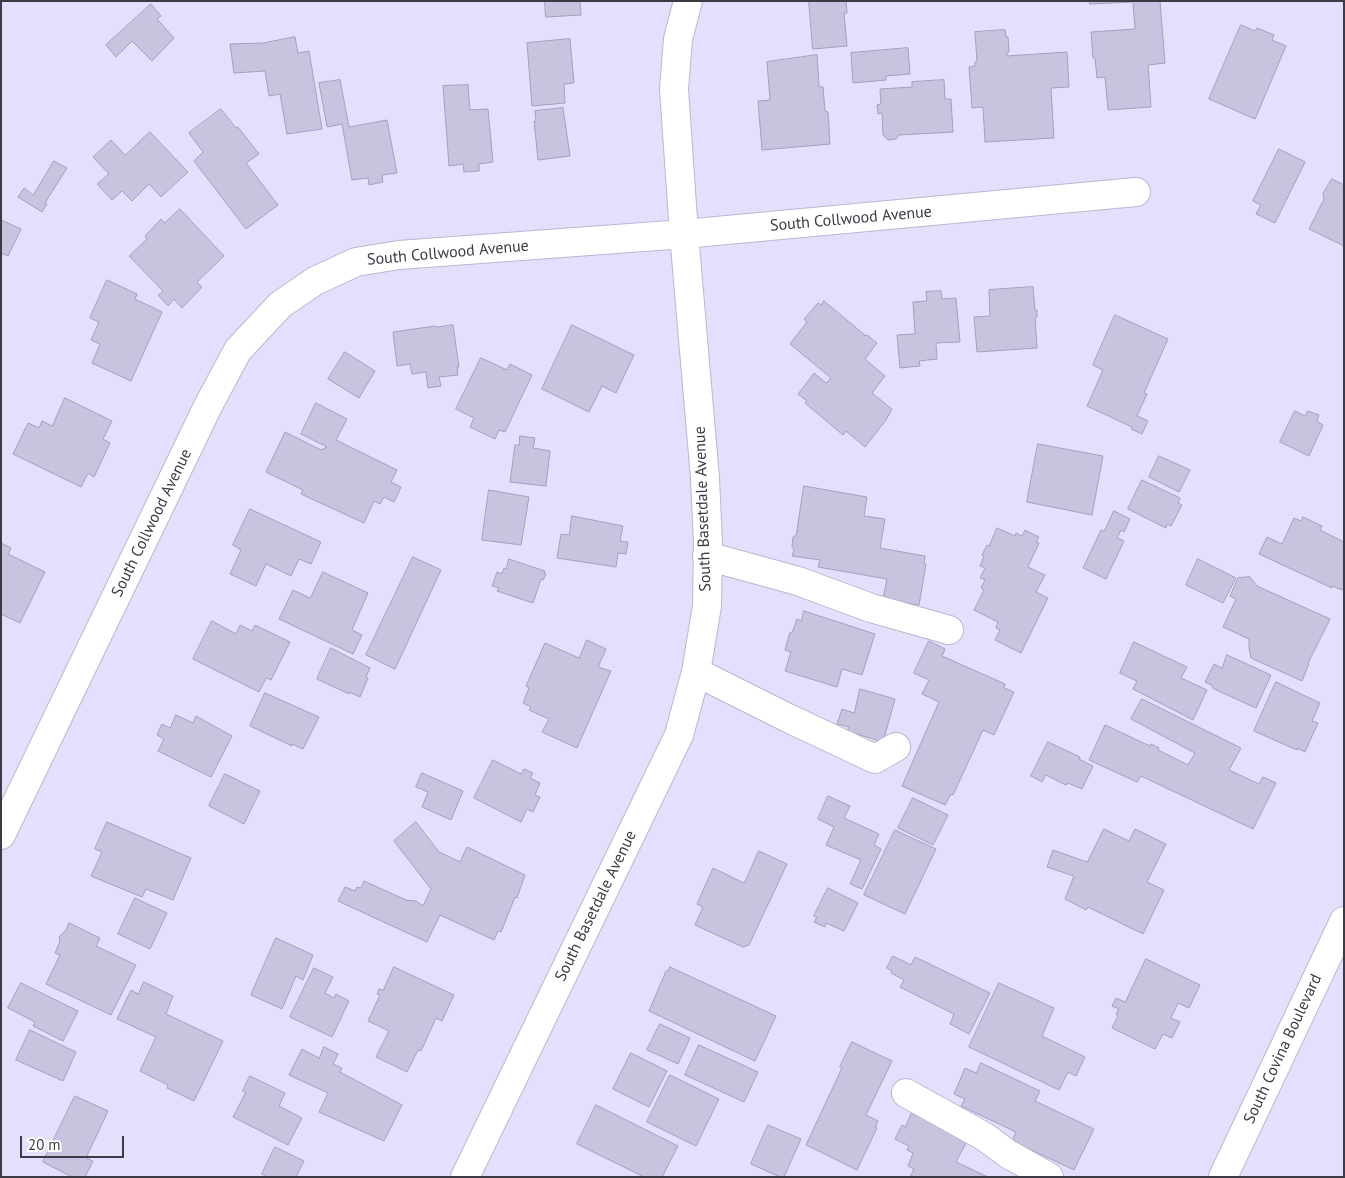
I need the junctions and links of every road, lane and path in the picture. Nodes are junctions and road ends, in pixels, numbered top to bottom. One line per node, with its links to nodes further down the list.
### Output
1 (688, 1): 3 (street, South Basetdale Avenue)
2 (1136, 192): 3 (street, South Collwood Avenue)
3 (684, 234): 4 (street, South Basetdale Avenue); 8 (street, South Collwood Avenue)
4 (707, 556): 5 (street); 6 (street, South Basetdale Avenue)
5 (949, 630)
6 (696, 672): 7 (street); 11 (street, South Basetdale Avenue)
7 (896, 746)
8 (1, 835)
9 (1344, 921): 13 (street, South Covina Boulevard)
10 (906, 1093): 12 (street)
11 (465, 1177)
12 (1048, 1177)
13 (1222, 1177)

